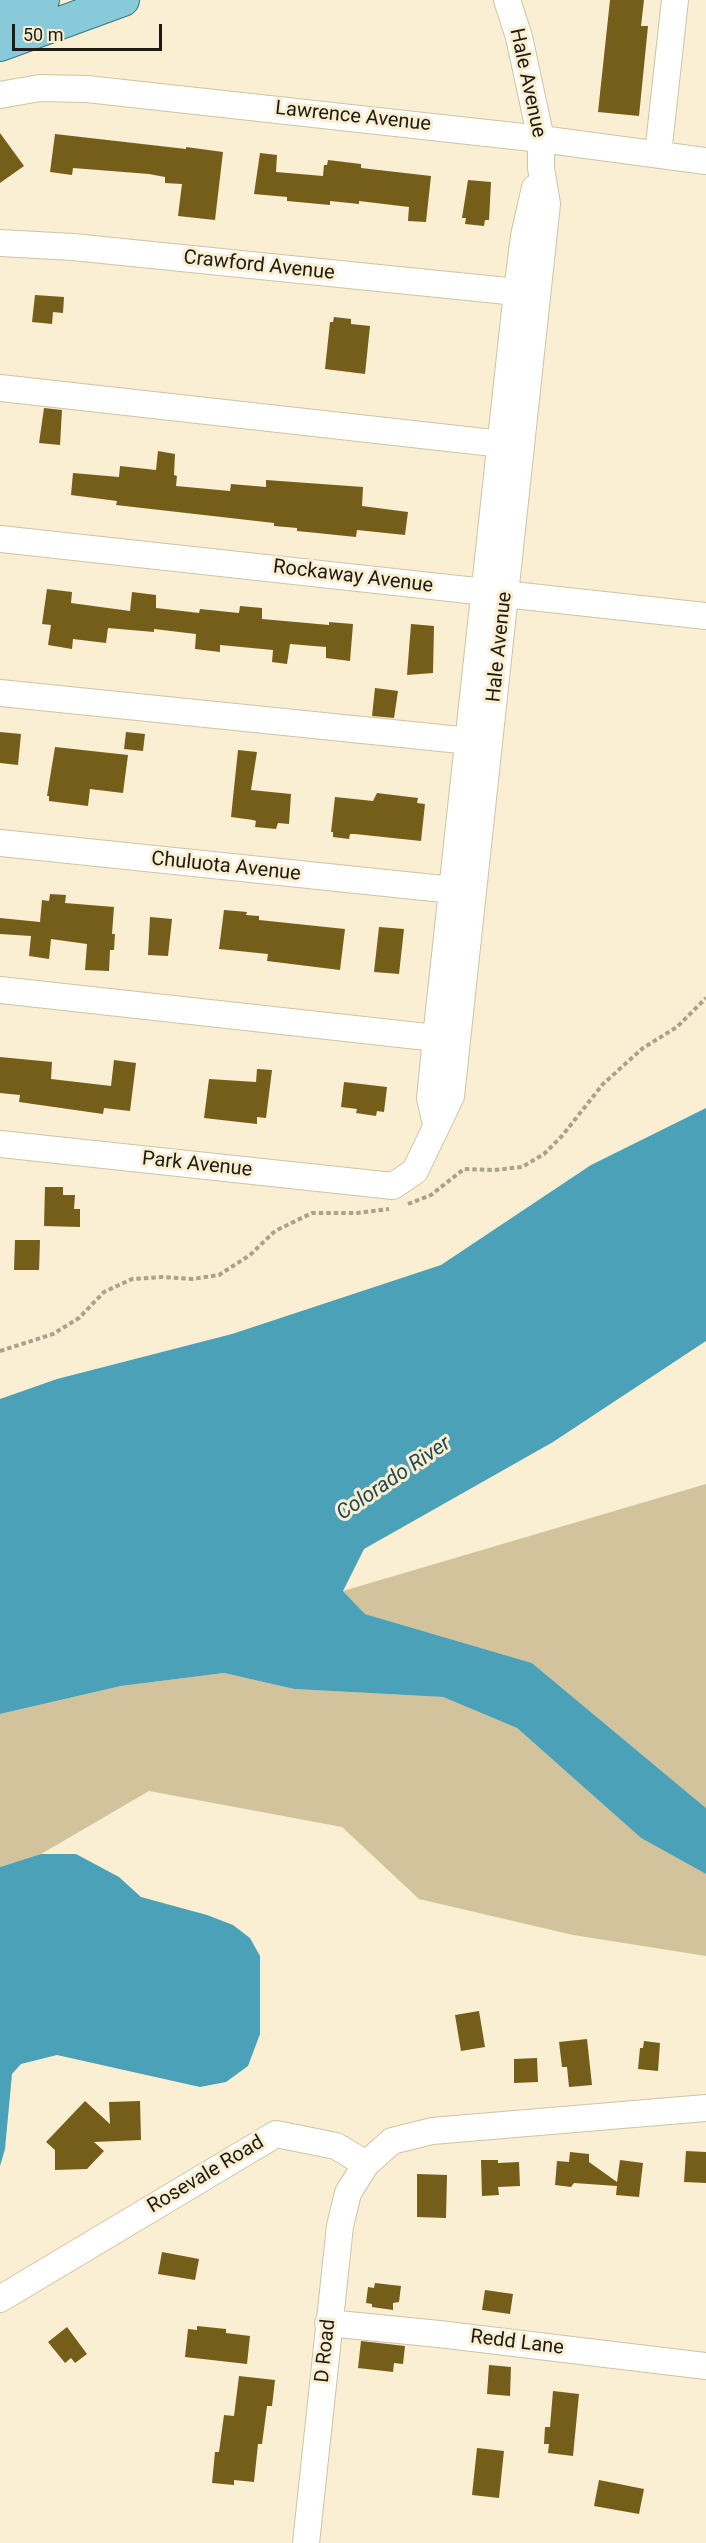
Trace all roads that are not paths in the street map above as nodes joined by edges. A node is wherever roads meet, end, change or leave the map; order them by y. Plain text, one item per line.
1 (43, 0) edge
2 (123, 0) edge
3 (507, 0) edge
4 (675, 0) edge
5 (0, 17) edge
6 (0, 45) edge
7 (0, 95) edge
8 (541, 139) junction
9 (658, 154) junction
10 (706, 161) edge
11 (541, 168) junction
12 (0, 243) edge
13 (517, 292) junction
14 (0, 388) edge
15 (502, 444) junction
16 (0, 539) edge
17 (496, 593) junction
18 (706, 616) edge
19 (0, 693) edge
20 (470, 741) junction
21 (0, 843) edge
22 (453, 890) junction
23 (0, 990) edge
24 (436, 1038) junction
25 (436, 1124) junction
26 (0, 1144) edge
27 (393, 1186) joint
28 (706, 2108) edge
29 (366, 2164) junction
30 (0, 2299) edge
31 (328, 2323) junction
32 (706, 2366) edge
33 (306, 2543) edge

1 - 5 main road
2 - 6 main road
3 - 8 street, Hale Avenue
4 - 9 street
7 - 8 street, Lawrence Avenue
8 - 9 street, Lawrence Avenue
8 - 11 street, Hale Avenue
9 - 10 street, Lawrence Avenue
11 - 13 street, Hale Avenue
11 - 17 street, Hale Avenue
12 - 13 street, Crawford Avenue
13 - 15 street, Hale Avenue
14 - 15 street
15 - 17 street, Hale Avenue
16 - 17 street, Rockaway Avenue
17 - 18 street, Rockaway Avenue
17 - 20 street, Hale Avenue
17 - 25 street, Hale Avenue
19 - 20 street
20 - 22 street, Hale Avenue
21 - 22 street, Chuluota Avenue
22 - 24 street, Hale Avenue
23 - 24 street
24 - 25 street, Hale Avenue
25 - 27 street, Hale Avenue
26 - 27 street, Park Avenue
28 - 29 street
29 - 30 street, Rosevale Road
29 - 31 street, D Road
31 - 32 street, Redd Lane
31 - 33 street, D Road

